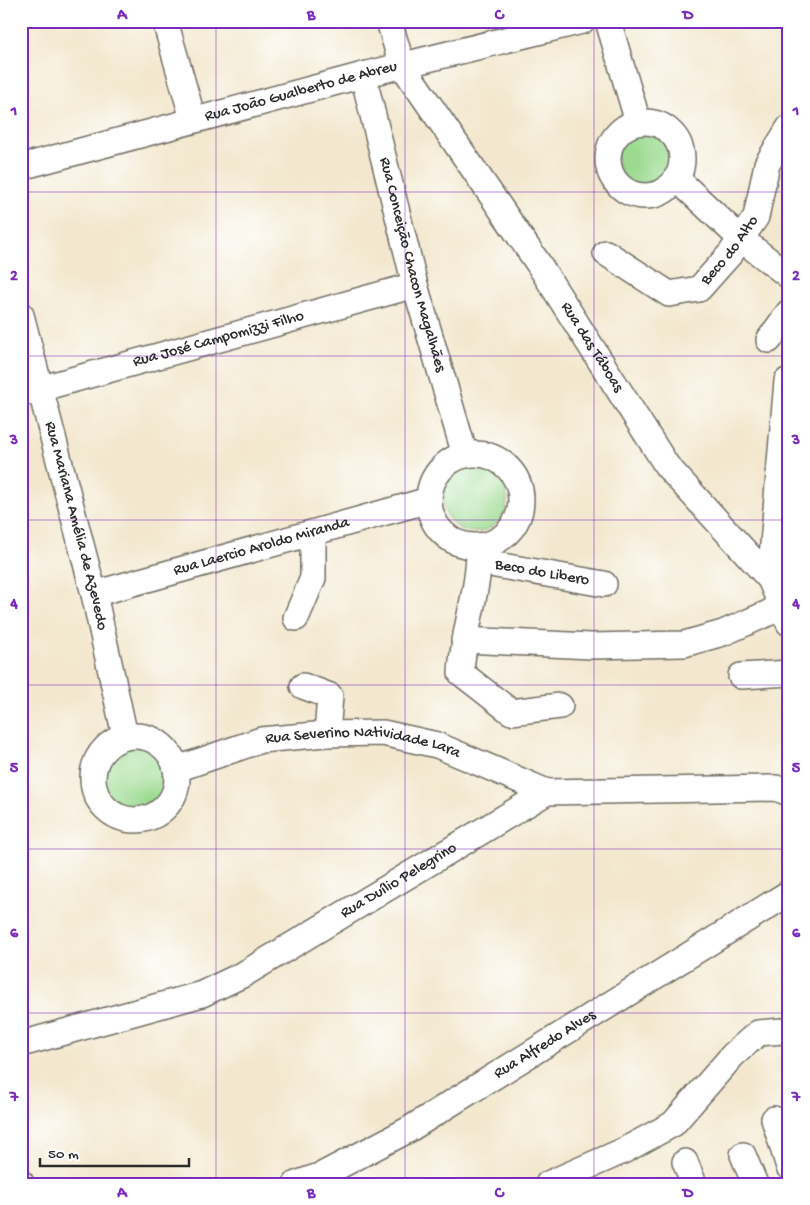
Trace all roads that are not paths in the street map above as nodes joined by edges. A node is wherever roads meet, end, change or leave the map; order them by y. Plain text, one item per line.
1 (165, 21) edge
2 (389, 21) edge
3 (582, 21) edge
4 (608, 21) edge
5 (402, 66) junction
6 (363, 75) junction
7 (193, 119) junction
8 (638, 122) junction
9 (789, 128) edge
10 (21, 167) edge
11 (676, 178) junction
12 (741, 239) junction
13 (606, 253) dead end
14 (789, 276) edge
15 (415, 285) junction
16 (789, 312) edge
17 (21, 315) edge
18 (769, 340) dead end
19 (787, 381) dead end
20 (30, 392) edge
21 (465, 455) junction
22 (429, 500) junction
23 (313, 533) junction
24 (479, 554) junction
25 (770, 579) junction
26 (604, 584) dead end
27 (94, 594) junction
28 (785, 615) edge
29 (296, 618) dead end
30 (464, 640) junction
31 (789, 673) edge
32 (741, 676) dead end
33 (303, 686) dead end
34 (560, 706) dead end
35 (327, 734) junction
36 (125, 736) junction
37 (177, 769) junction
38 (547, 792) junction
39 (789, 794) edge
40 (789, 893) edge
41 (789, 1034) edge
42 (21, 1044) edge
43 (774, 1119) dead end
44 (742, 1155) dead end
45 (789, 1167) edge
46 (296, 1184) edge
47 (548, 1184) edge
48 (755, 1184) edge

1 - 7 street
2 - 5 street, Rua das Táboas
3 - 5 street, Rua João Gualberto de Abreu
4 - 8 street
5 - 6 street, Rua João Gualberto de Abreu
5 - 25 street, Rua das Táboas
6 - 7 street, Rua João Gualberto de Abreu
6 - 15 street, Rua Conceição Chacon Magalhães
7 - 10 street, Rua João Gualberto de Abreu
8 - 11 street
8 - 11 street
9 - 12 street, Beco do Alto
11 - 12 street
12 - 13 street, Beco do Alto
12 - 14 street
15 - 20 street, Rua José Campomizzi Filho
15 - 21 street, Rua Conceição Chacon Magalhães
16 - 18 street
17 - 20 street, Rua Mariana Amélia de Azevedo
19 - 25 street
20 - 27 street, Rua Mariana Amélia de Azevedo
21 - 22 street
21 - 24 street
22 - 23 street, Rua Laercio Aroldo Miranda
22 - 24 street
23 - 27 street, Rua Laercio Aroldo Miranda
23 - 29 street
24 - 26 street, Beco do Libero
24 - 30 street
25 - 28 street, Rua das Táboas
27 - 36 street, Rua Mariana Amélia de Azevedo
28 - 30 street
30 - 34 street
31 - 32 street
33 - 35 street
35 - 37 street, Rua Severino Natividade Lara
35 - 38 street, Rua Severino Natividade Lara
36 - 37 street
36 - 37 street
38 - 39 street, Rua Duílio Pelegrino
38 - 42 street, Rua Duílio Pelegrino
40 - 46 street, Rua Alfredo Alves
41 - 47 street
43 - 45 street
44 - 48 street

